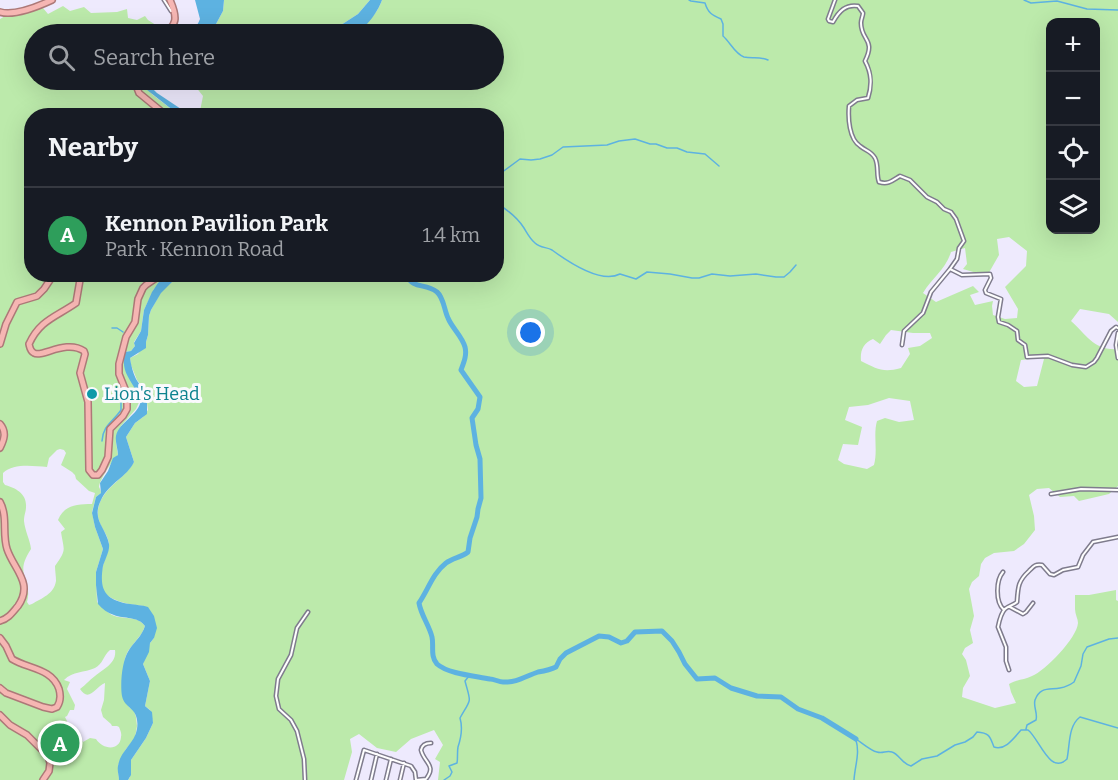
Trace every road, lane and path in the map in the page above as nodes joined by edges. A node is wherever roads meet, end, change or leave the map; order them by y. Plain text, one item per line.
1 (52, 0) edge
2 (164, 0) edge
3 (170, 0) edge
4 (835, 0) edge
5 (0, 12) edge
6 (175, 20) junction
7 (173, 24) edge
8 (138, 90) edge
9 (157, 108) edge
10 (950, 269) junction
11 (49, 282) edge
12 (80, 282) edge
13 (151, 282) edge
14 (1118, 328) edge
15 (1118, 333) edge
16 (0, 344) edge
17 (902, 345) dead end
18 (1118, 358) edge
19 (0, 424) edge
20 (0, 448) edge
21 (1118, 490) edge
22 (1051, 494) dead end
23 (0, 502) edge
24 (1118, 537) edge
25 (1003, 572) dead end
26 (1033, 603) dead end
27 (1010, 607) junction
28 (1004, 610) junction
29 (308, 612) dead end
30 (0, 621) edge
31 (0, 638) edge
32 (1009, 670) dead end
33 (0, 688) edge
34 (0, 715) edge
35 (431, 743) dead end
36 (377, 754) junction
37 (391, 759) junction
38 (404, 763) junction
39 (426, 779) edge
40 (43, 780) edge
41 (305, 780) edge
42 (356, 780) edge
43 (371, 780) edge
44 (386, 780) edge
45 (400, 780) edge
46 (416, 780) edge

1 - 5 highway
2 - 6 street
3 - 6 highway
4 - 10 street
6 - 7 highway
8 - 9 highway
10 - 14 street
10 - 17 street
11 - 16 highway
12 - 13 highway
15 - 18 street
19 - 20 highway
21 - 22 street
23 - 30 highway
24 - 27 street
25 - 28 street
26 - 27 street
27 - 28 street
28 - 32 street
29 - 41 street
31 - 33 highway
34 - 40 highway
35 - 39 street
36 - 37 street
36 - 42 street
36 - 43 street
37 - 38 street
37 - 44 street
38 - 45 street
38 - 46 street
39 - 46 street

